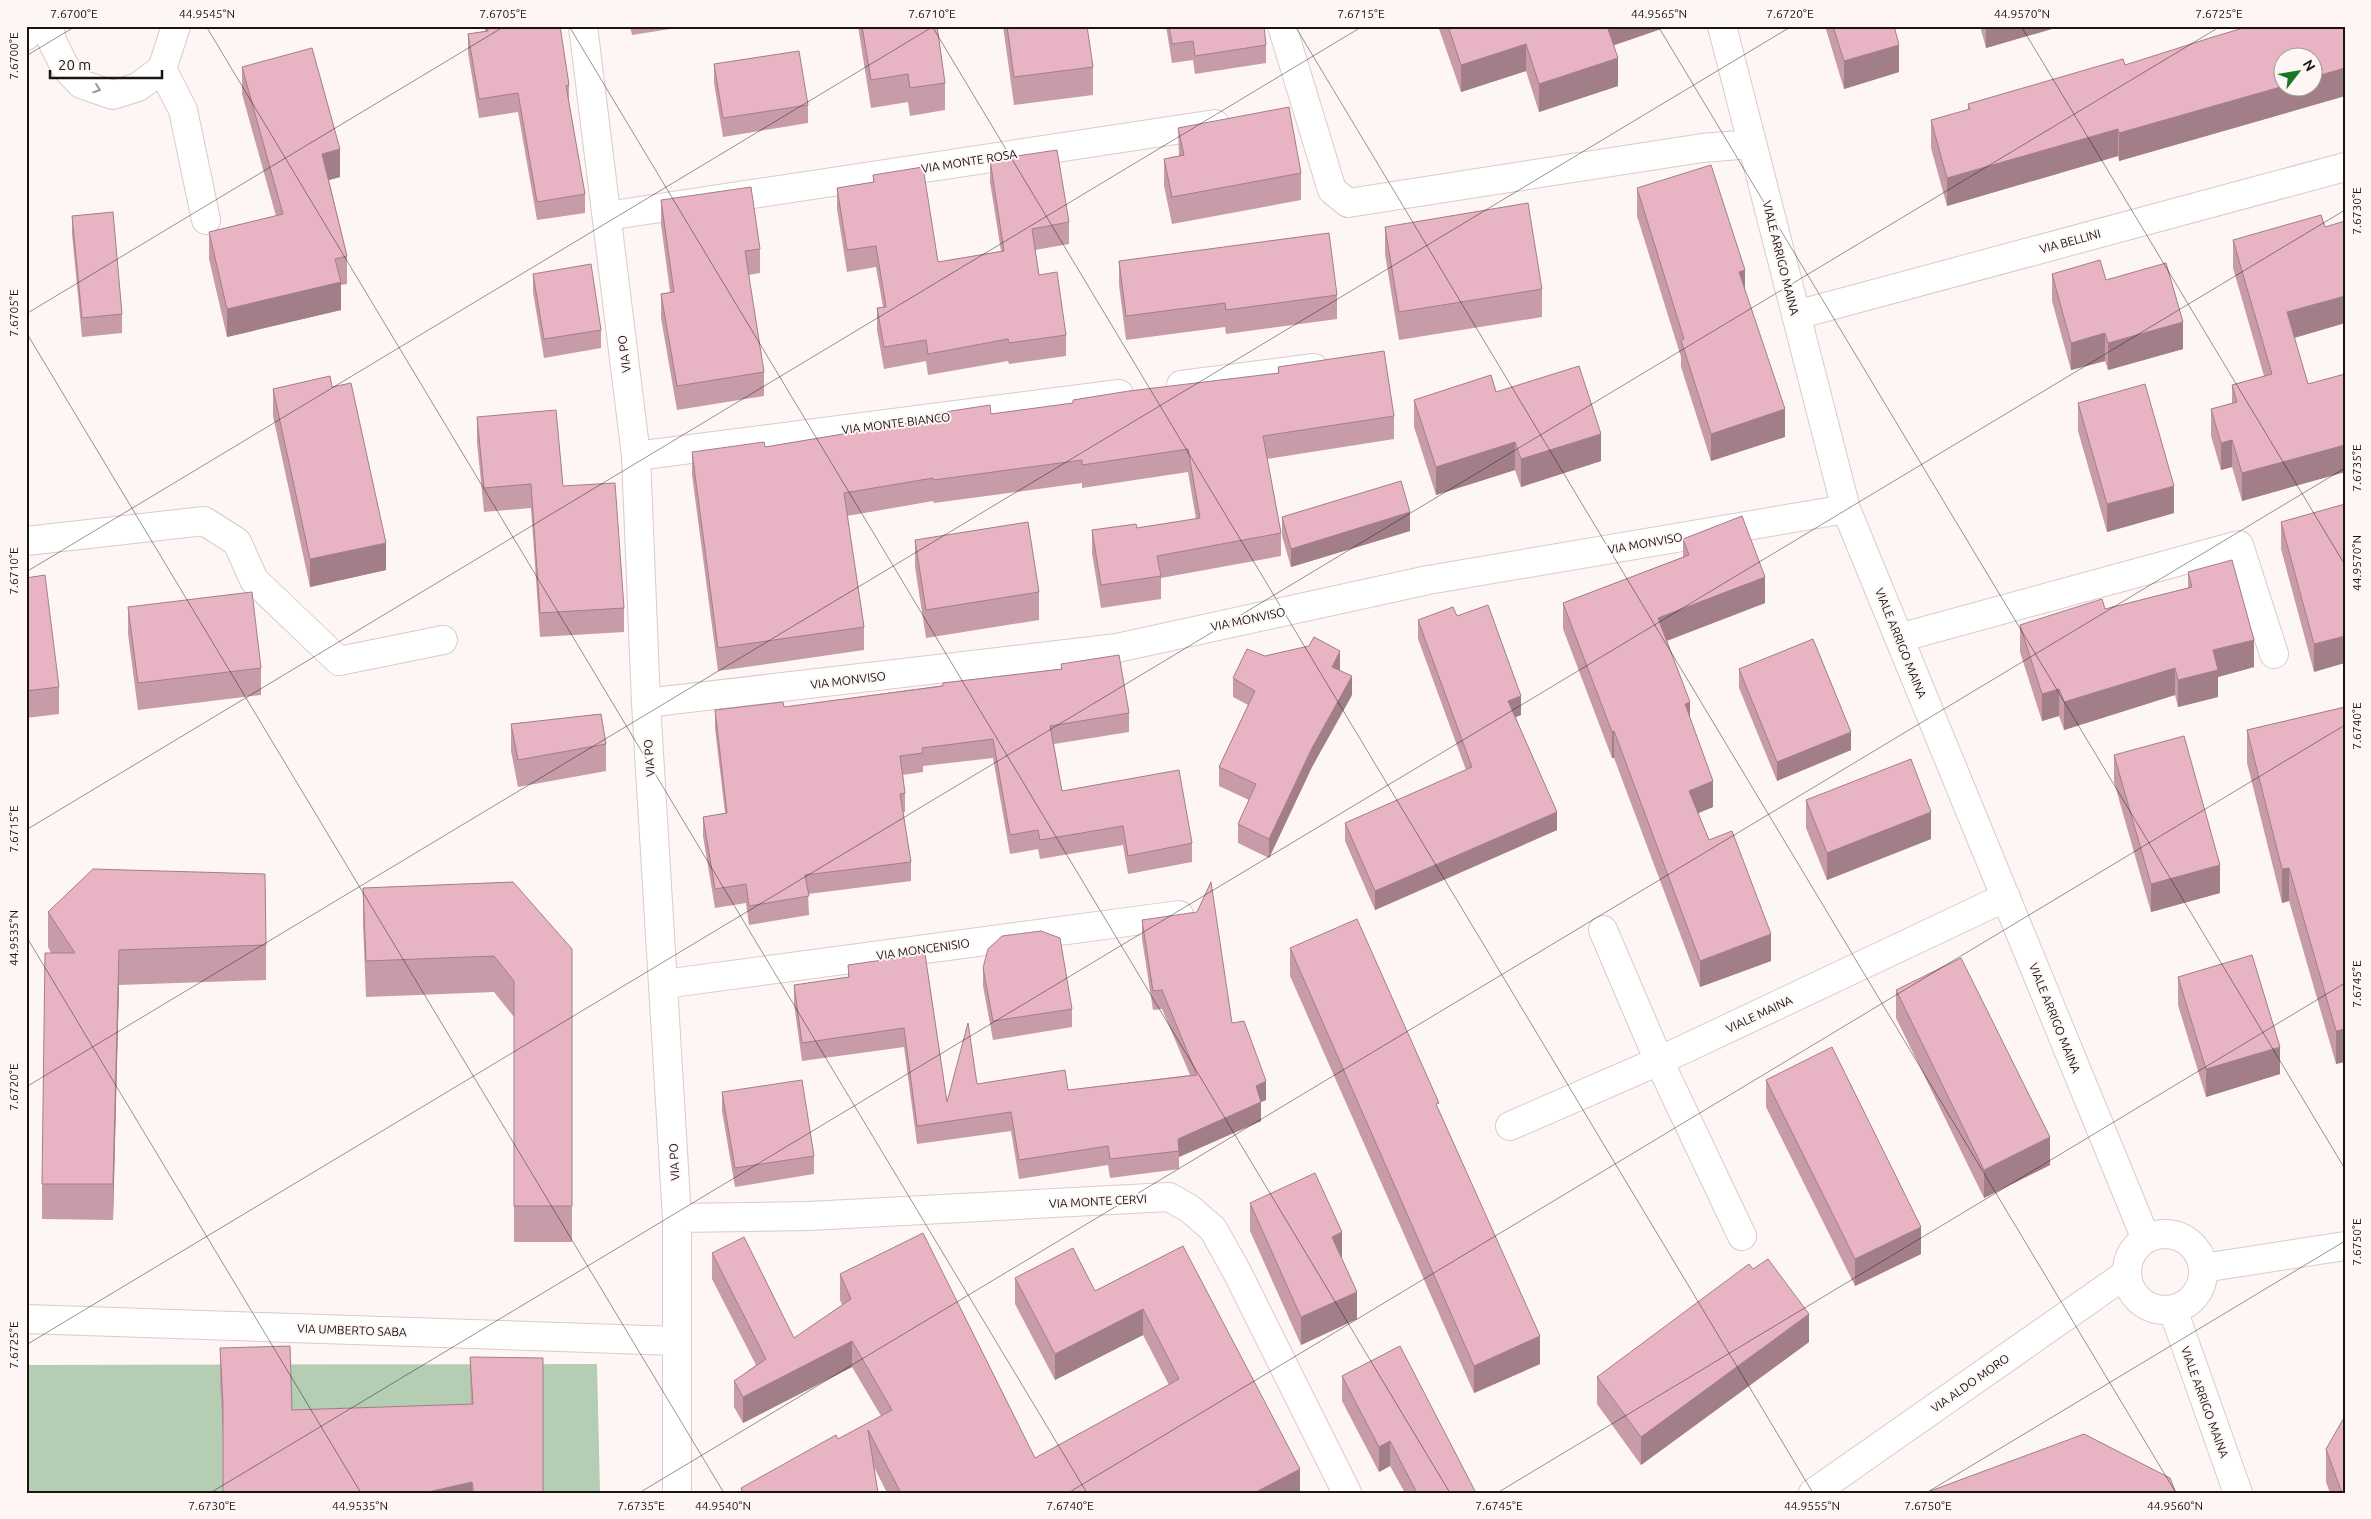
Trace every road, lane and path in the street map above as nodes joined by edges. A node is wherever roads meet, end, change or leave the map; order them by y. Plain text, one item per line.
1 (35, 26) edge
2 (49, 26) edge
3 (176, 26) edge
4 (583, 26) edge
5 (1282, 26) edge
6 (1722, 26) edge
7 (26, 36) edge
8 (162, 68) junction
9 (1242, 120) edge
10 (1752, 144) junction
11 (2345, 167) edge
12 (607, 216) junction
13 (206, 220) dead end
14 (1796, 315) junction
15 (1333, 366) edge
16 (636, 456) junction
17 (1846, 509) junction
18 (26, 540) edge
19 (1899, 638) junction
20 (443, 640) dead end
21 (2274, 654) dead end
22 (646, 703) junction
23 (2006, 897) junction
24 (1183, 915) edge
25 (1603, 930) dead end
26 (664, 984) junction
27 (1659, 1060) junction
28 (1510, 1126) dead end
29 (677, 1218) junction
30 (1742, 1236) dead end
31 (2146, 1239) junction
32 (2345, 1246) edge
33 (2203, 1268) junction
34 (2126, 1274) junction
35 (2172, 1310) junction
36 (26, 1319) edge
37 (677, 1341) junction
38 (677, 1493) edge
39 (1347, 1493) edge
40 (1813, 1493) edge
41 (2238, 1493) edge

1 - 7 street
2 -> 8 street
3 - 8 street
4 - 12 street, VIA PO
5 - 10 street
6 - 10 street, VIALE ARRIGO MAINA
8 - 13 street
9 - 12 street, VIA MONTE ROSA
10 - 14 street, VIALE ARRIGO MAINA
11 - 14 street, VIA BELLINI
12 - 16 street, VIA PO
14 - 17 street, VIALE ARRIGO MAINA
15 - 16 street, VIA MONTE BIANCO
16 - 22 street, VIA PO
17 - 19 street, VIALE ARRIGO MAINA
17 - 22 street, VIA MONVISO
18 - 20 street
19 - 21 street
19 - 23 street, VIALE ARRIGO MAINA
22 - 26 street, VIA PO
23 - 27 street, VIALE MAINA
23 - 31 street, VIALE ARRIGO MAINA
24 - 26 street, VIA MONCENISIO
25 - 27 street
26 - 29 street, VIA PO
27 - 28 street, VIALE MAINA
27 - 30 street
29 - 37 street, VIA PO
29 - 39 street, VIA MONTE CERVI
31 - 33 street
31 - 34 street
32 - 33 street
33 - 35 street
34 - 35 street
34 - 40 street, VIA ALDO MORO
35 - 41 street, VIALE ARRIGO MAINA
36 - 37 street, VIA UMBERTO SABA
37 - 38 street, VIA PO

